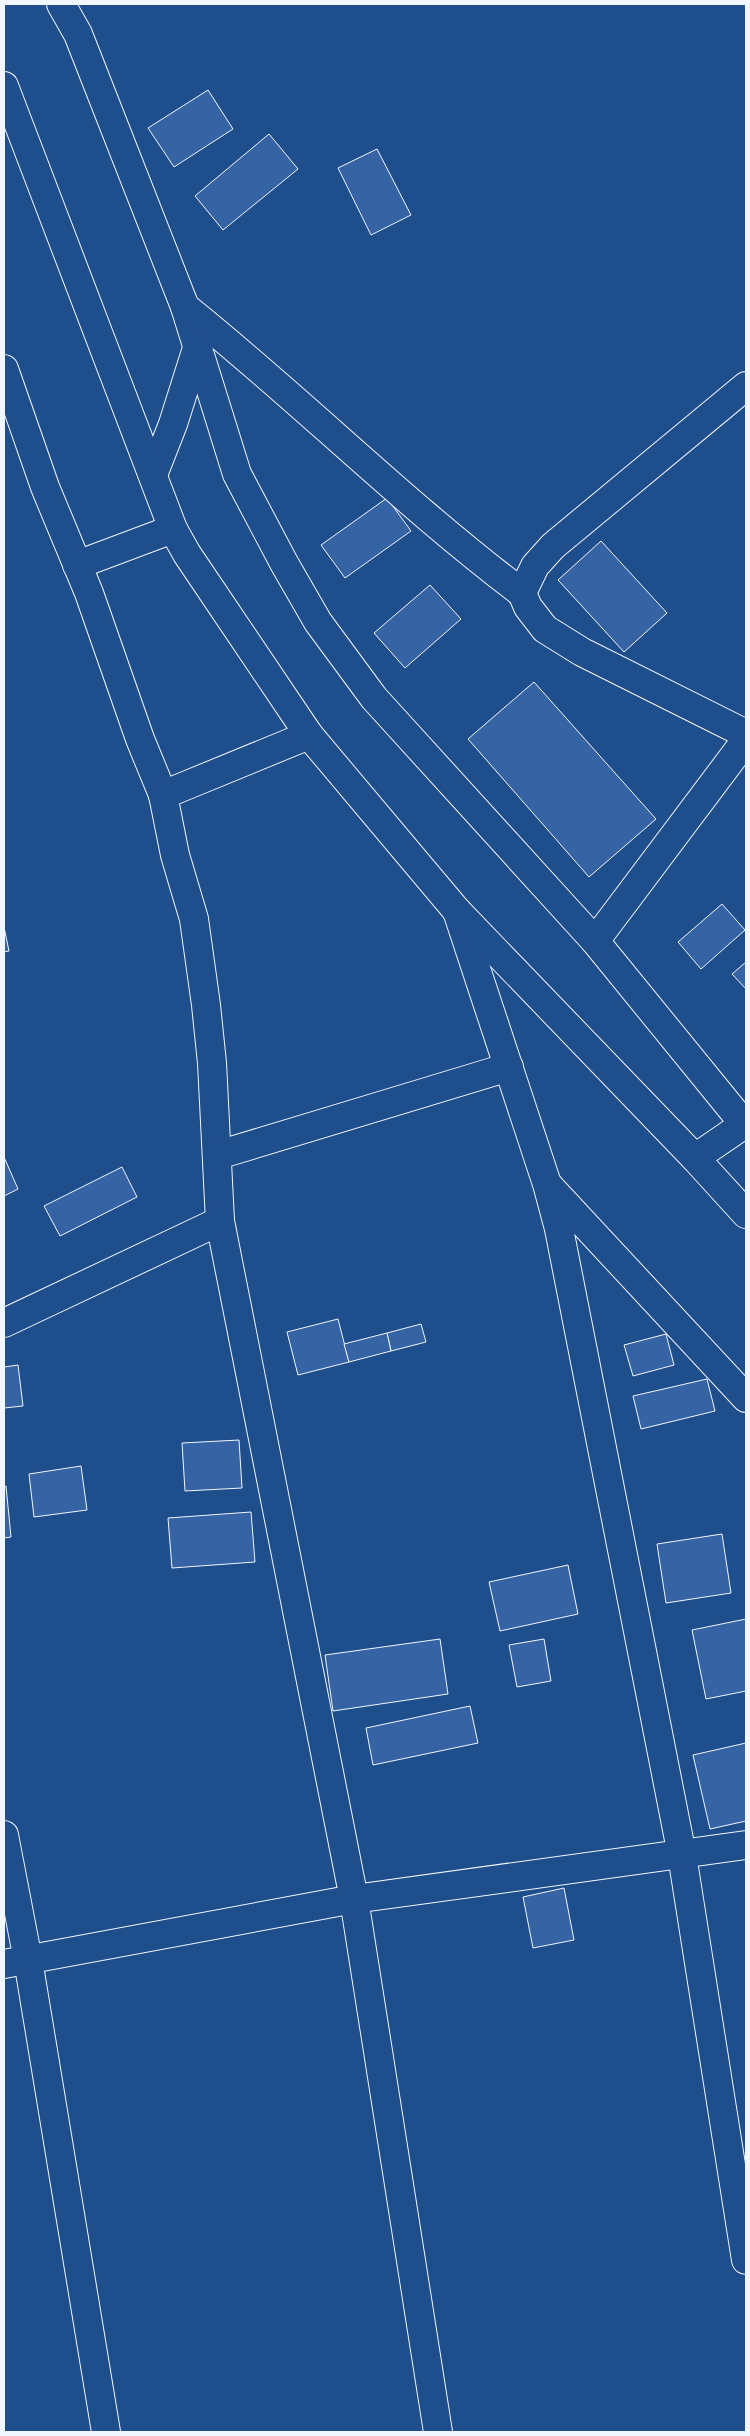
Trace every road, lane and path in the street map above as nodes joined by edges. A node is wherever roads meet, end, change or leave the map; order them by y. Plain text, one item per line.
1 (61, 4) edge
2 (4, 86) edge
3 (185, 307) junction
4 (197, 348) junction
5 (4, 369) edge
6 (746, 386) edge
7 (153, 475) junction
8 (173, 529) junction
9 (77, 565) junction
10 (522, 593) junction
11 (746, 734) edge
12 (309, 735) junction
13 (746, 740) edge
14 (163, 794) junction
15 (457, 911) junction
16 (595, 941) junction
17 (509, 1067) junction
18 (745, 1123) edge
19 (218, 1155) junction
20 (695, 1158) junction
21 (547, 1184) junction
22 (746, 1214) edge
23 (220, 1221) junction
24 (4, 1323) edge
25 (746, 1398) edge
26 (4, 1835) edge
27 (746, 1845) edge
28 (682, 1855) junction
29 (354, 1899) junction
30 (16, 1962) edge
31 (746, 2260) edge
32 (106, 2432) edge
33 (438, 2432) edge

1 - 3 street
2 - 7 street
3 - 4 street
3 - 10 street
4 - 7 street
4 - 16 street
5 - 9 street
6 - 10 street
7 - 8 street
8 - 9 street
8 - 12 street
9 - 14 street
10 - 11 street
12 - 14 street
12 - 15 street
13 - 16 street
14 - 19 street
15 - 17 street
15 - 20 street
16 - 18 street
17 - 19 street
17 - 21 street
18 - 20 street
19 - 23 street
20 - 22 street
21 - 25 street
21 - 28 street
23 - 24 street
23 - 29 street
26 - 30 street
27 - 28 street
28 - 29 street
28 - 31 street
29 - 30 street
29 - 33 street
30 - 32 street

